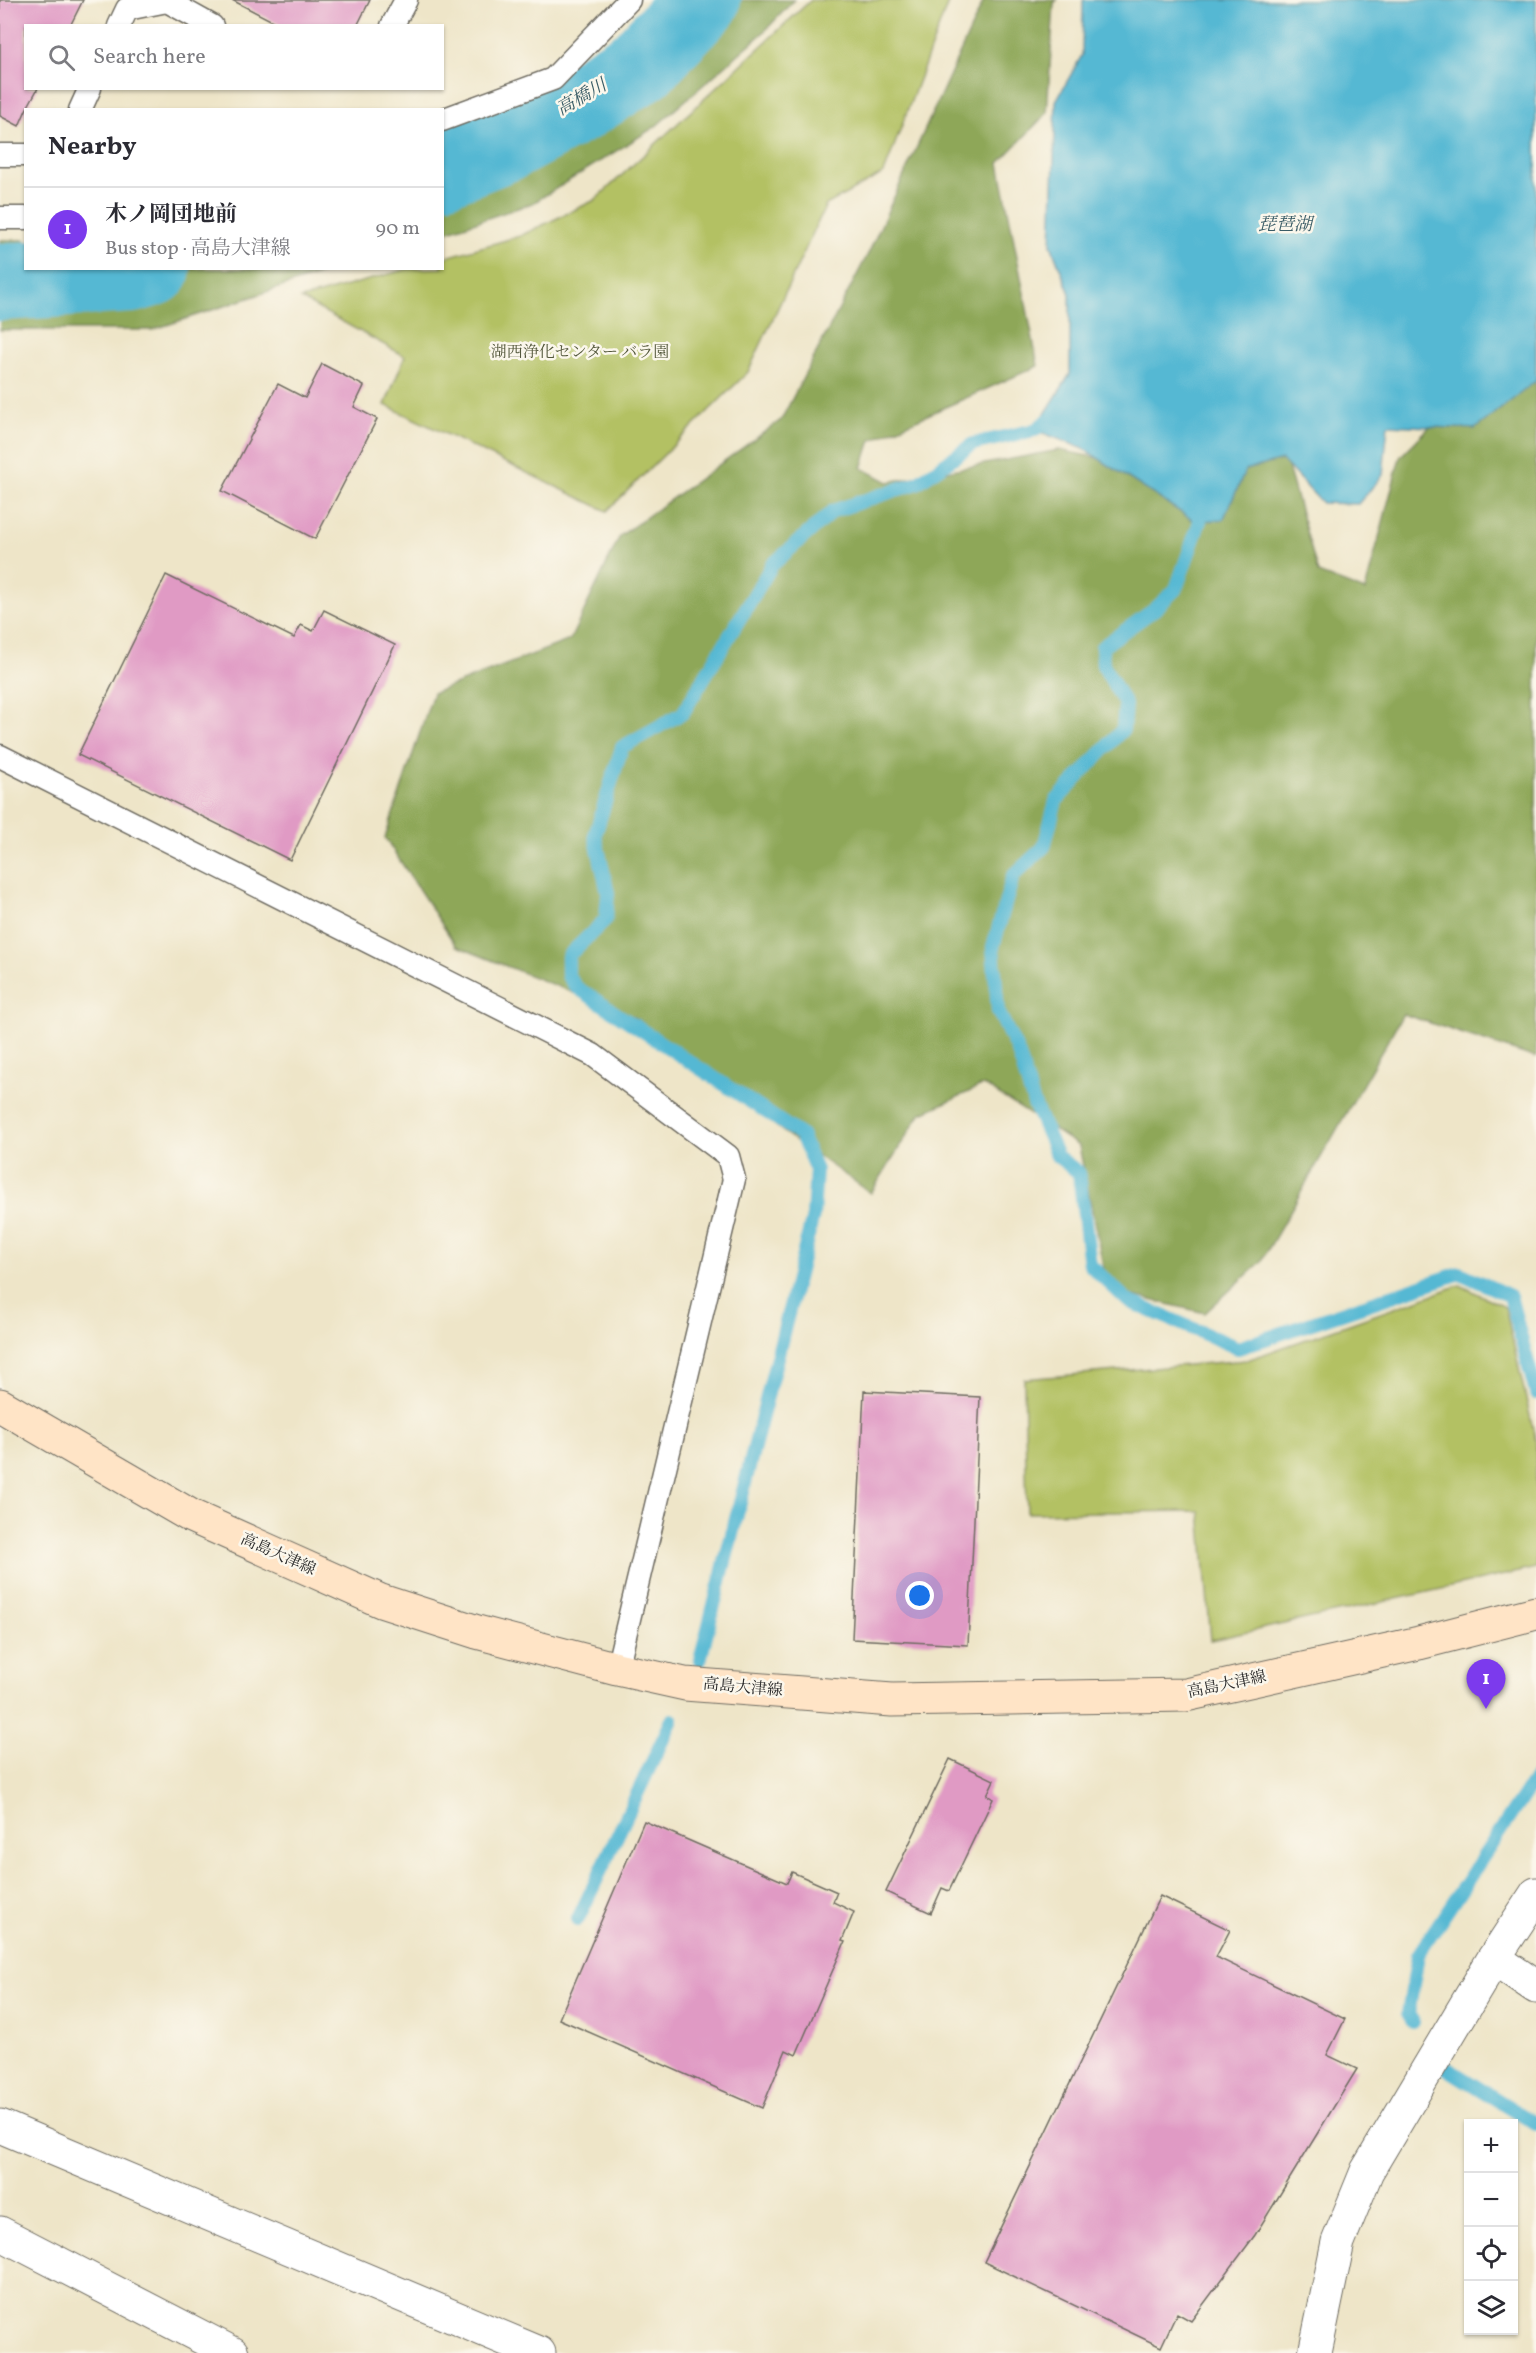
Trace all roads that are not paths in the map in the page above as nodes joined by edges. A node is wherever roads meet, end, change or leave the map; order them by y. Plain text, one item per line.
1 (405, 0) edge
2 (629, 0) edge
3 (120, 24) edge
4 (208, 24) edge
5 (393, 24) edge
6 (89, 90) edge
7 (81, 108) edge
8 (444, 119) edge
9 (0, 155) edge
10 (24, 155) edge
11 (0, 218) edge
12 (24, 218) edge
13 (0, 756) edge
14 (0, 1404) edge
15 (1536, 1613) edge
16 (617, 1669) junction
17 (1536, 1894) edge
18 (1494, 1958) junction
19 (1536, 1987) edge
20 (0, 2126) edge
21 (0, 2233) edge
22 (232, 2353) edge
23 (539, 2353) edge
24 (1314, 2353) edge

1 - 5 lane
2 - 8 lane
3 - 4 lane
6 - 7 lane
9 - 10 lane
11 - 12 lane
13 - 16 lane
14 - 16 main road, 高島大津線
15 - 16 main road, 高島大津線
17 - 18 street
18 - 19 street
18 - 24 street
20 - 23 street
21 - 22 street

